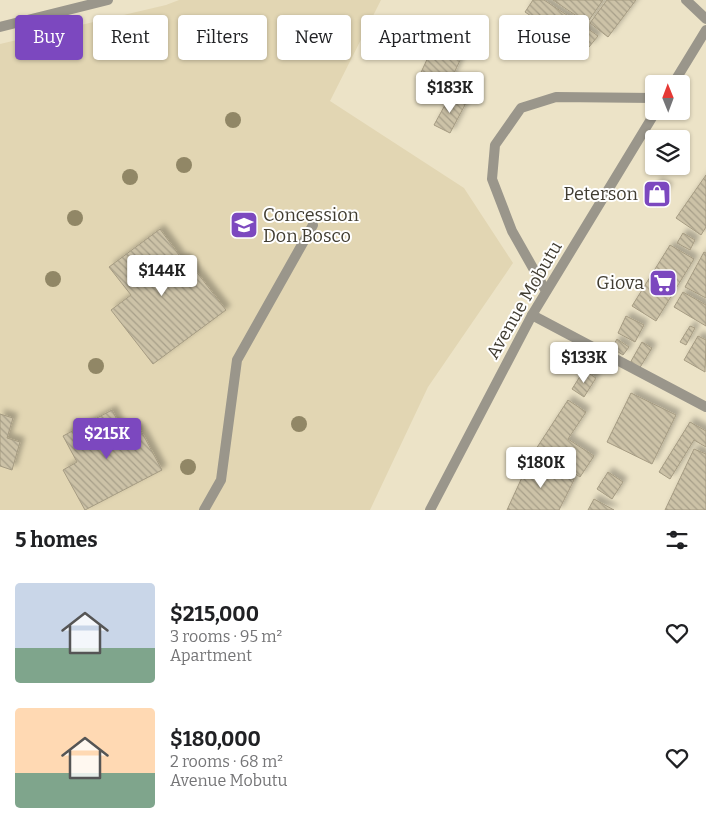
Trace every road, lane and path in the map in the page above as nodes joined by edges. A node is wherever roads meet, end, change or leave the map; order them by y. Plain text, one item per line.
1 (108, 0) edge
2 (686, 0) edge
3 (706, 19) edge
4 (0, 27) edge
5 (706, 30) edge
6 (702, 43) edge
7 (679, 75) edge
8 (645, 98) edge
9 (650, 120) edge
10 (313, 225) dead end
11 (546, 291) junction
12 (532, 315) junction
13 (706, 407) edge
14 (204, 510) edge
15 (430, 510) edge

1 - 4 street
2 - 3 street
5 - 6 street
6 - 7 street
8 - 11 street
9 - 11 street, Avenue Mobutu
10 - 14 street
11 - 12 street, Avenue Mobutu
12 - 13 street
12 - 15 street, Avenue Mobutu

